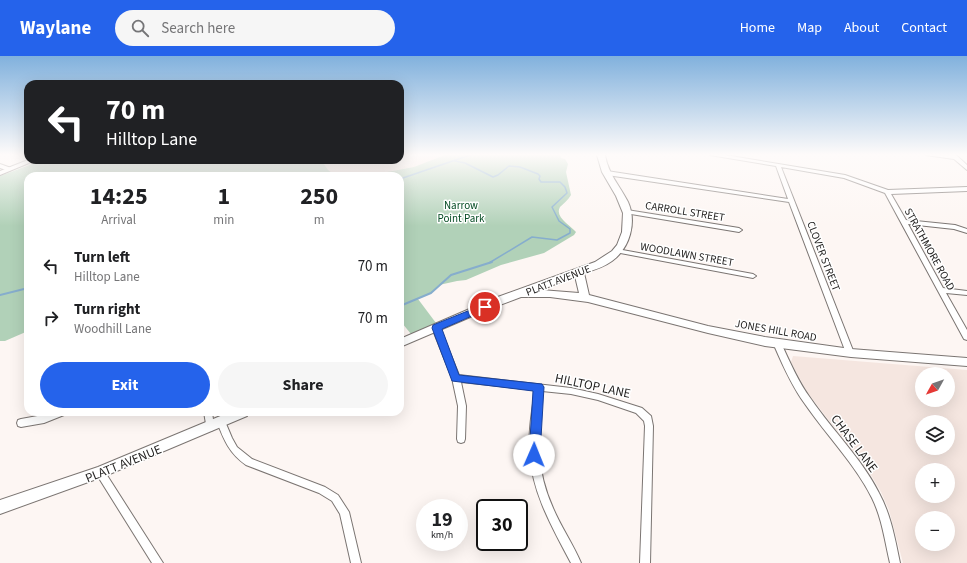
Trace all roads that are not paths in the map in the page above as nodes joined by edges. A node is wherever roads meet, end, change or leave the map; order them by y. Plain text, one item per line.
1 (610, 179) edge
2 (644, 179) edge
3 (783, 179) edge
4 (850, 179) edge
5 (967, 189) edge
6 (886, 192) junction
7 (792, 201) junction
8 (627, 212) junction
9 (904, 222) junction
10 (740, 230) dead end
11 (967, 231) edge
12 (617, 251) junction
13 (579, 272) junction
14 (753, 276) dead end
15 (942, 290) junction
16 (967, 293) edge
17 (523, 294) junction
18 (585, 297) junction
19 (436, 328) junction
20 (967, 337) edge
21 (404, 341) edge
22 (778, 345) junction
23 (850, 353) junction
24 (967, 362) edge
25 (456, 378) junction
26 (539, 387) junction
27 (51, 416) edge
28 (210, 416) edge
29 (234, 416) edge
30 (20, 423) dead end
31 (215, 424) junction
32 (461, 438) dead end
33 (100, 472) junction
34 (0, 507) edge
35 (158, 563) edge
36 (356, 563) edge
37 (576, 563) edge
38 (645, 563) edge
39 (895, 563) edge

1 - 8 main road, PLATT AVENUE
2 - 7 street
3 - 7 street, CLOVER STREET
4 - 6 street
5 - 6 street
6 - 9 street, STRATHMORE ROAD
7 - 23 street, CLOVER STREET
8 - 10 street, CARROLL STREET
8 - 12 main road, PLATT AVENUE
9 - 11 street
9 - 15 street, STRATHMORE ROAD
12 - 13 main road, PLATT AVENUE
12 - 14 street, WOODLAWN STREET
13 - 17 main road, PLATT AVENUE
13 - 18 main road
15 - 16 street
15 - 20 street, STRATHMORE ROAD
17 - 18 main road, JONES HILL ROAD
17 - 19 main road, PLATT AVENUE
18 - 22 main road, JONES HILL ROAD
19 - 21 main road, PLATT AVENUE
19 - 25 street
22 - 23 main road, JONES HILL ROAD
22 - 39 street, CHASE LANE
23 - 24 main road, JONES HILL ROAD
25 - 26 street, HILLTOP LANE
25 - 32 street
26 - 37 street
26 - 38 street, HILLTOP LANE
27 - 30 street
28 - 31 street
29 - 31 main road, PLATT AVENUE
31 - 33 main road, PLATT AVENUE
31 - 36 street
33 - 34 main road, PLATT AVENUE
33 - 35 street

